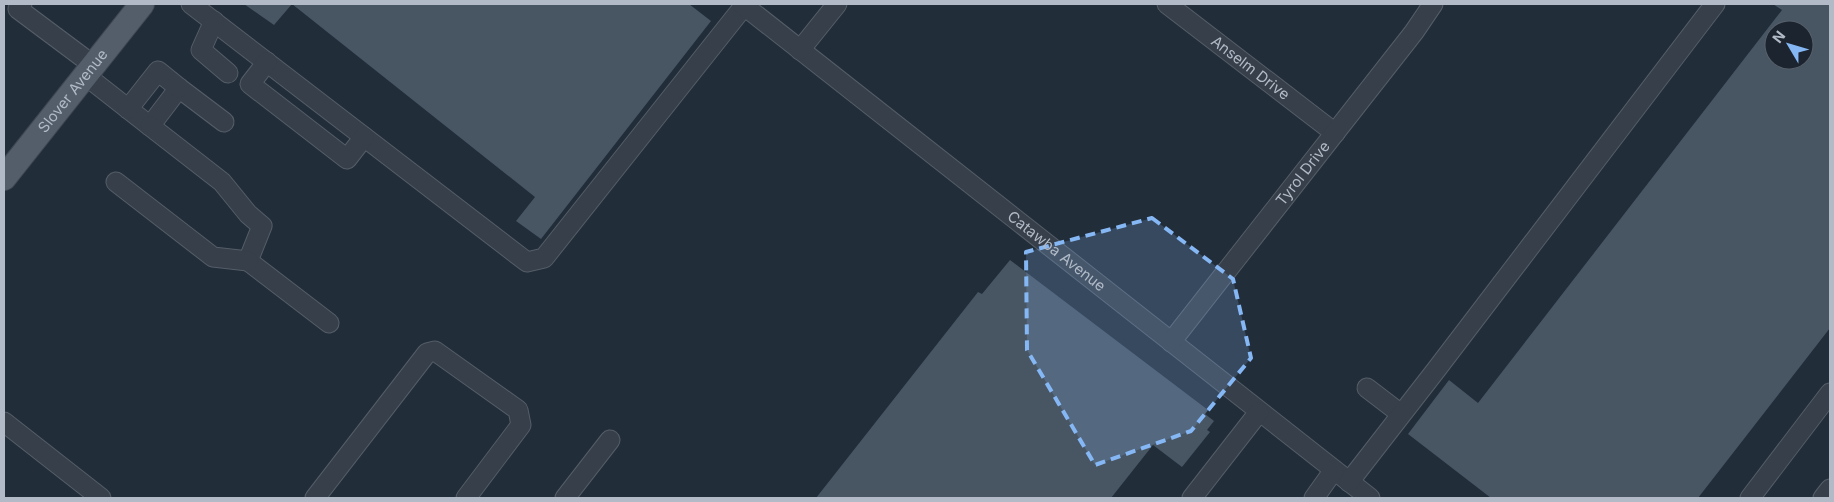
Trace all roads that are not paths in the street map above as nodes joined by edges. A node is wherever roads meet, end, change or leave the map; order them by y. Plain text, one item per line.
1 (142, 4) edge
2 (191, 4) edge
3 (837, 4) edge
4 (1167, 4) edge
5 (1433, 4) edge
6 (1715, 4) edge
7 (743, 5) edge
8 (17, 6) edge
9 (214, 21) junction
10 (800, 50) junction
11 (267, 62) junction
12 (89, 70) junction
13 (228, 74) dead end
14 (179, 88) junction
15 (128, 109) junction
16 (224, 122) dead end
17 (150, 126) junction
18 (1335, 133) junction
19 (364, 137) junction
20 (8, 166) edge
21 (116, 182) dead end
22 (248, 261) junction
23 (329, 323) dead end
24 (1171, 342) junction
25 (1367, 388) dead end
26 (1830, 393) edge
27 (1260, 412) junction
28 (1824, 413) edge
29 (1401, 414) junction
30 (4, 422) edge
31 (610, 440) dead end
32 (1342, 476) junction
33 (1830, 489) edge
34 (100, 498) edge
35 (316, 498) edge
36 (466, 498) edge
37 (566, 498) edge
38 (1192, 498) edge
39 (1314, 498) edge
40 (1370, 498) edge
41 (1750, 498) edge
42 (1823, 498) edge

1 - 12 main road, Slover Avenue
2 - 9 street
3 - 10 street
4 - 18 street, Anselm Drive
5 - 18 street, Tyrol Drive
6 - 29 street
7 - 10 street, Catawba Avenue
7 - 19 street
8 - 12 street
9 - 11 street
9 - 13 street
10 - 24 street, Catawba Avenue
11 - 19 street
11 - 19 street
12 - 15 street
12 - 20 main road, Slover Avenue
14 - 15 street
14 - 16 street
14 - 17 street
15 - 17 street
17 - 22 street
18 - 24 street, Tyrol Drive
21 - 22 street
22 - 23 street
24 - 27 street, Catawba Avenue
25 - 29 street
26 - 28 street
27 - 32 street, Catawba Avenue
27 - 38 street
28 - 41 street
29 - 32 street
30 - 34 street
31 - 37 street
32 - 39 street
32 - 40 street, Catawba Avenue
33 - 42 street
35 - 36 street

